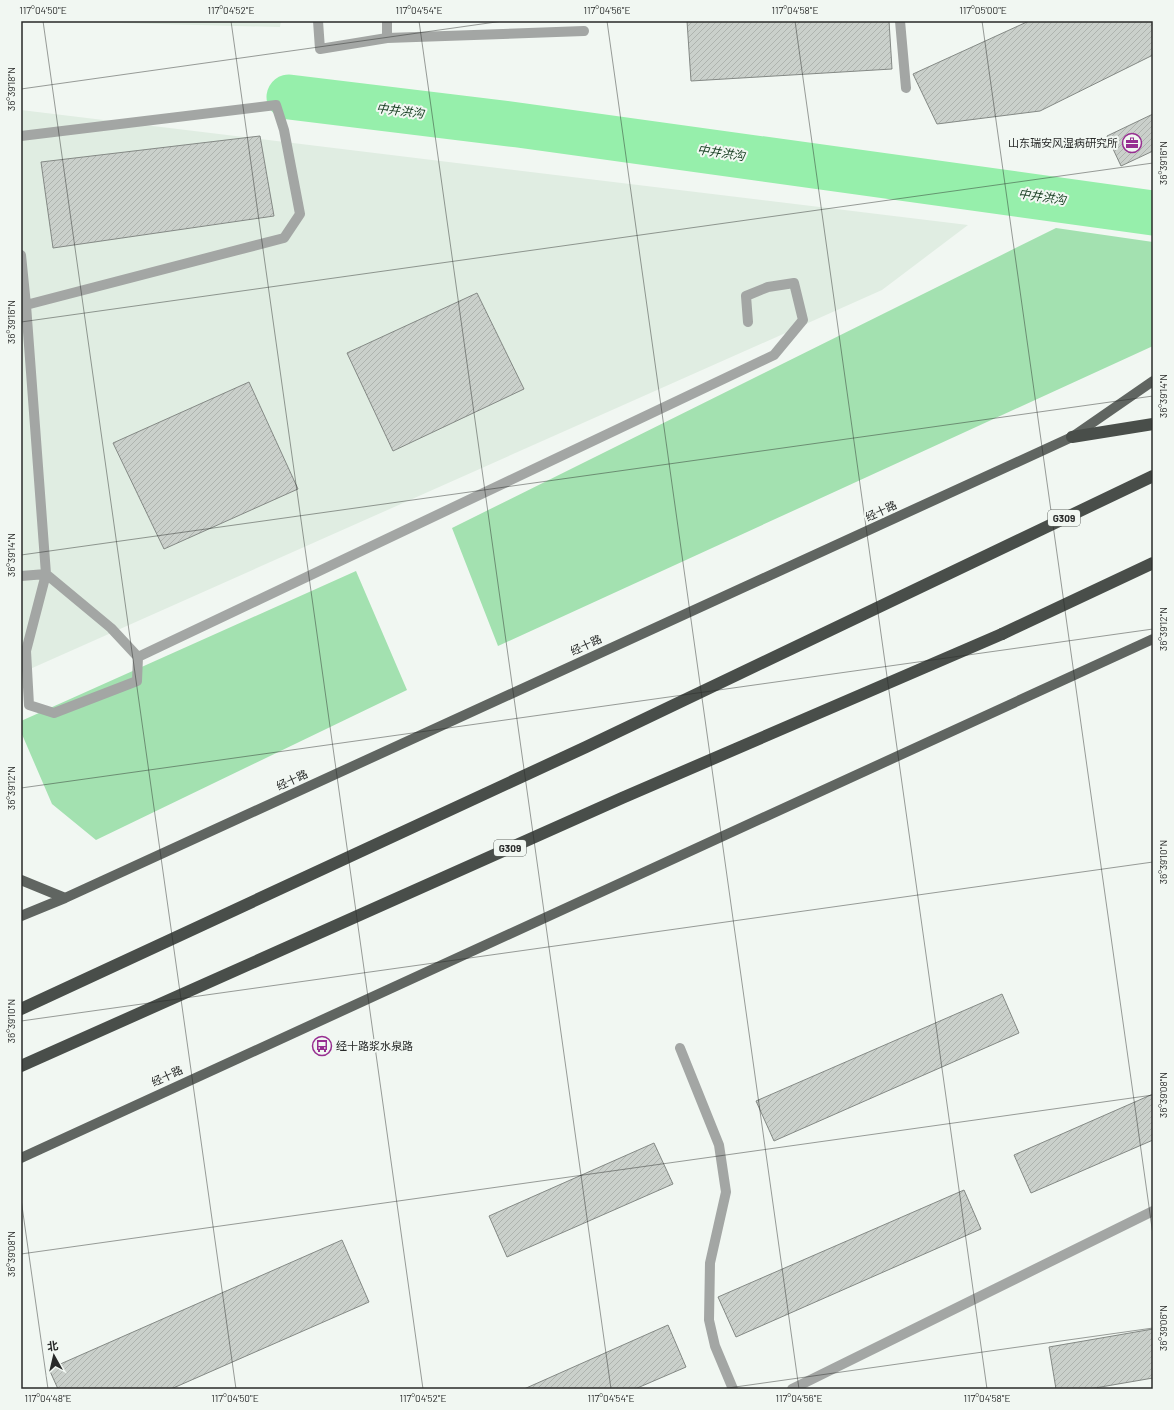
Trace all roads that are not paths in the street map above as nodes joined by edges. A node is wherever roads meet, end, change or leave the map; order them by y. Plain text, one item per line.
1 (318, 21) edge
2 (387, 21) edge
3 (900, 21) edge
4 (584, 30) dead end
5 (387, 38) junction
6 (906, 88) dead end
7 (21, 136) edge
8 (21, 255) edge
9 (26, 305) junction
10 (748, 322) dead end
11 (1153, 381) edge
12 (1153, 424) edge
13 (1072, 437) junction
14 (1153, 476) edge
15 (1153, 563) edge
16 (46, 574) junction
17 (21, 576) edge
18 (1153, 639) edge
19 (138, 657) junction
20 (21, 880) edge
21 (64, 898) junction
22 (21, 916) edge
23 (21, 1009) edge
24 (680, 1048) dead end
25 (21, 1066) edge
26 (21, 1158) edge
27 (1153, 1211) edge
28 (733, 1389) edge
29 (792, 1389) edge

1 - 5 street
2 - 5 street
3 - 6 street
4 - 5 street
7 - 9 street
8 - 9 street
9 - 16 street
10 - 19 street
11 - 13 main road, 经十路
12 - 13 highway
13 - 21 main road, 经十路
14 - 23 highway, G309
15 - 25 highway, G309, bridge
16 - 17 street
16 - 19 street
16 - 19 street
18 - 26 main road, 经十路
20 - 21 main road
21 - 22 main road, 经十路
24 - 28 street
27 - 29 street

